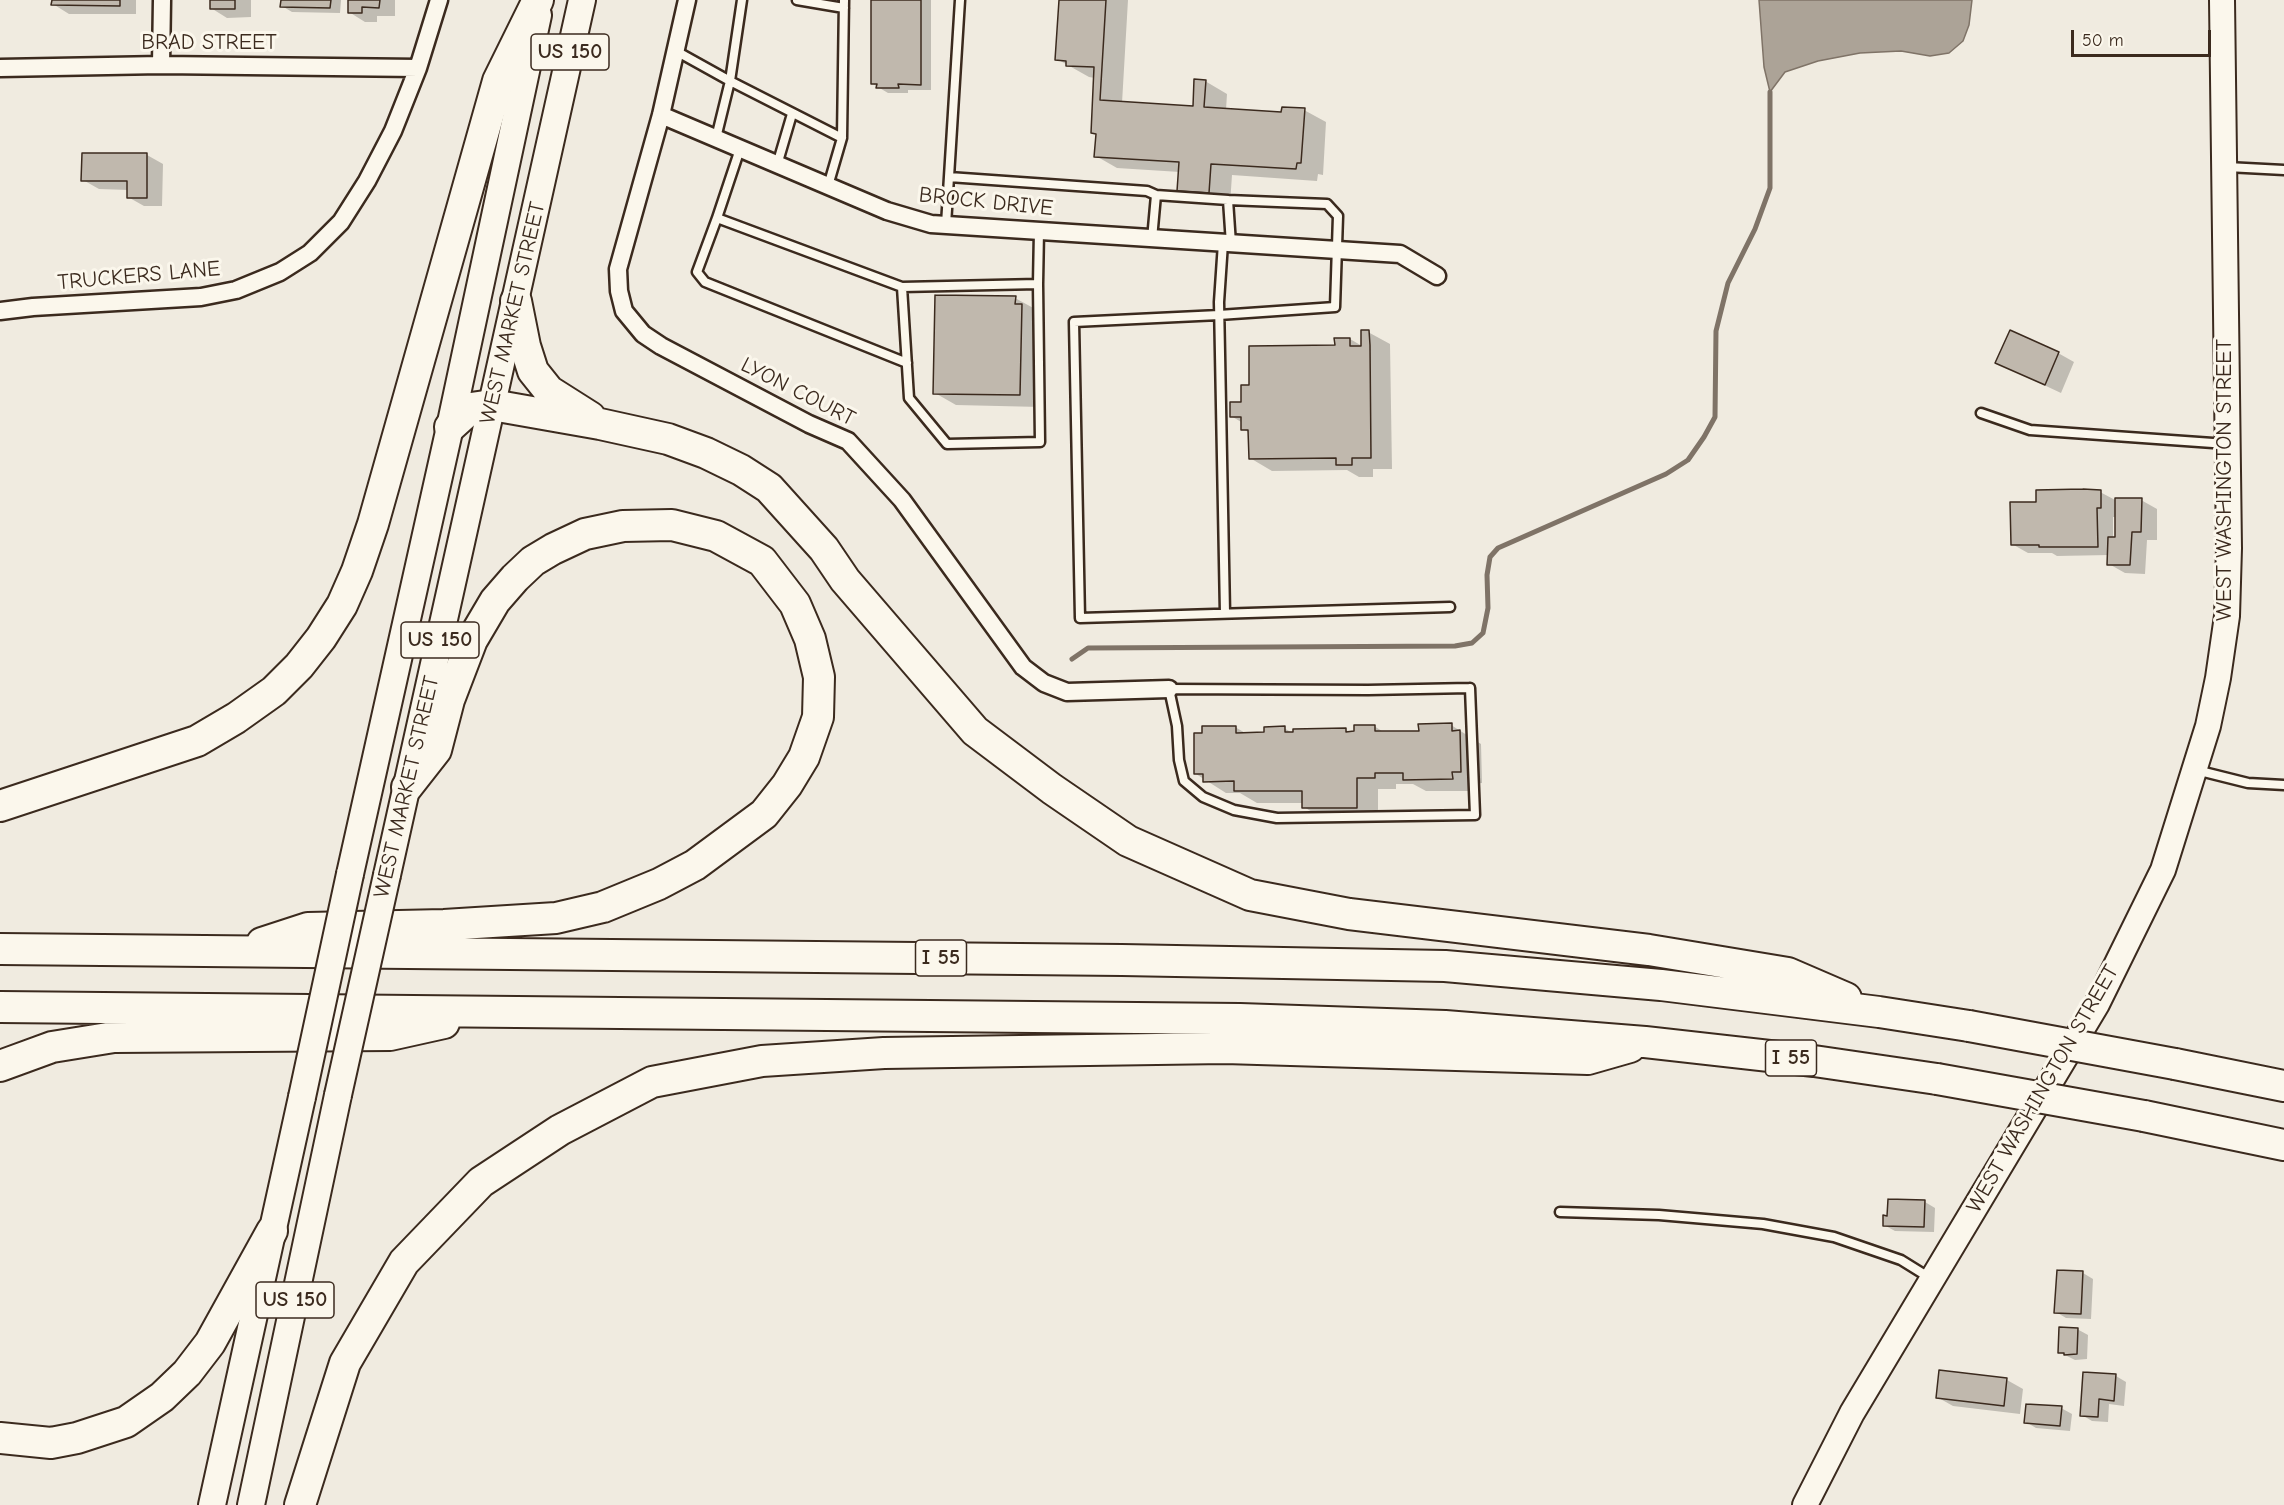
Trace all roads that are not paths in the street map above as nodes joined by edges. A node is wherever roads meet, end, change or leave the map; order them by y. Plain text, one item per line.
1 (162, 0) edge
2 (440, 0) edge
3 (540, 0) edge
4 (582, 0) edge
5 (687, 0) edge
6 (742, 0) edge
7 (797, 0) edge
8 (960, 0) edge
9 (2222, 2) edge
10 (844, 4) edge
11 (676, 51) junction
12 (161, 65) junction
13 (0, 68) edge
14 (418, 68) junction
15 (730, 81) junction
16 (792, 114) junction
17 (661, 115) junction
18 (716, 138) junction
19 (842, 138) junction
20 (740, 149) junction
21 (777, 165) junction
22 (2223, 167) junction
23 (2284, 170) edge
24 (949, 177) junction
25 (828, 186) junction
26 (1156, 195) junction
27 (1228, 200) junction
28 (717, 219) junction
29 (946, 225) junction
30 (1039, 231) junction
31 (1152, 239) junction
32 (1227, 243) junction
33 (1336, 250) junction
34 (1437, 276) dead end
35 (1038, 284) junction
36 (902, 287) junction
37 (516, 301) junction
38 (0, 311) edge
39 (1219, 315) junction
40 (907, 363) junction
41 (492, 405) junction
42 (1981, 413) dead end
43 (600, 424) junction
44 (450, 427) junction
45 (2228, 444) junction
46 (1450, 607) dead end
47 (1225, 613) junction
48 (1169, 689) junction
49 (2195, 770) junction
50 (2284, 785) edge
51 (407, 787) junction
52 (0, 806) edge
53 (0, 950) edge
54 (238, 951) junction
55 (0, 1007) edge
56 (496, 1012) junction
57 (1879, 1012) junction
58 (1645, 1042) junction
59 (0, 1066) edge
60 (2284, 1086) edge
61 (2284, 1145) edge
62 (1560, 1212) dead end
63 (272, 1231) junction
64 (1932, 1279) junction
65 (0, 1438) edge
66 (1809, 1495) edge
67 (212, 1505) edge
68 (251, 1505) edge
69 (300, 1505) edge
70 (1788, 1505) edge

1 - 12 street
2 - 14 street, TRUCKERS LANE
3 - 44 main road, WEST MARKET STREET / US 150
3 - 52 highway
4 - 37 main road, WEST MARKET STREET / US 150
5 - 11 street
6 - 15 lane
7 - 10 lane
8 - 24 lane
9 - 22 main road, WEST WASHINGTON STREET
10 - 19 lane
11 - 15 lane
11 - 17 street
12 - 13 street, BRAD STREET
12 - 14 street, BRAD STREET
14 - 38 street, TRUCKERS LANE
15 - 16 lane
15 - 18 lane
16 - 19 lane
16 - 21 lane
17 - 18 street, BROCK DRIVE
17 - 48 street, LYON COURT
18 - 20 street, BROCK DRIVE
19 - 25 lane
20 - 21 street, BROCK DRIVE
20 - 28 lane
21 - 25 street, BROCK DRIVE
22 - 23 lane
22 - 45 main road, WEST WASHINGTON STREET
24 - 26 lane
24 - 29 lane
25 - 29 street, BROCK DRIVE
26 - 27 lane
26 - 31 lane
27 - 32 lane
27 - 33 lane
28 - 36 lane
28 - 40 lane
29 - 30 street, BROCK DRIVE
30 - 31 street, BROCK DRIVE
30 - 35 lane
31 - 32 street, BROCK DRIVE
32 - 33 street, BROCK DRIVE
32 - 39 lane
33 - 34 street, BROCK DRIVE
33 - 39 lane
35 - 36 lane
35 - 40 lane
36 - 40 lane
37 - 41 main road, WEST MARKET STREET / US 150
37 - 43 highway
39 - 47 lane
39 - 47 lane
41 - 43 highway
41 - 44 highway
41 - 51 main road, WEST MARKET STREET / US 150
42 - 45 lane
43 - 57 highway
44 - 63 main road, WEST MARKET STREET / US 150, bridge
45 - 49 main road, WEST WASHINGTON STREET
46 - 47 lane
48 - 48 lane
49 - 50 lane
49 - 64 main road, WEST WASHINGTON STREET
51 - 54 highway
51 - 68 main road, WEST MARKET STREET / US 150, bridge
53 - 54 highway, I 55
54 - 57 highway, I 55
55 - 56 highway, I 55
56 - 58 highway, I 55
56 - 59 highway
57 - 60 highway, I 55, bridge
58 - 61 highway, I 55, bridge
58 - 69 highway
62 - 64 lane
63 - 65 highway
63 - 67 main road, WEST MARKET STREET / US 150
64 - 66 main road, WEST WASHINGTON STREET
66 - 70 main road

